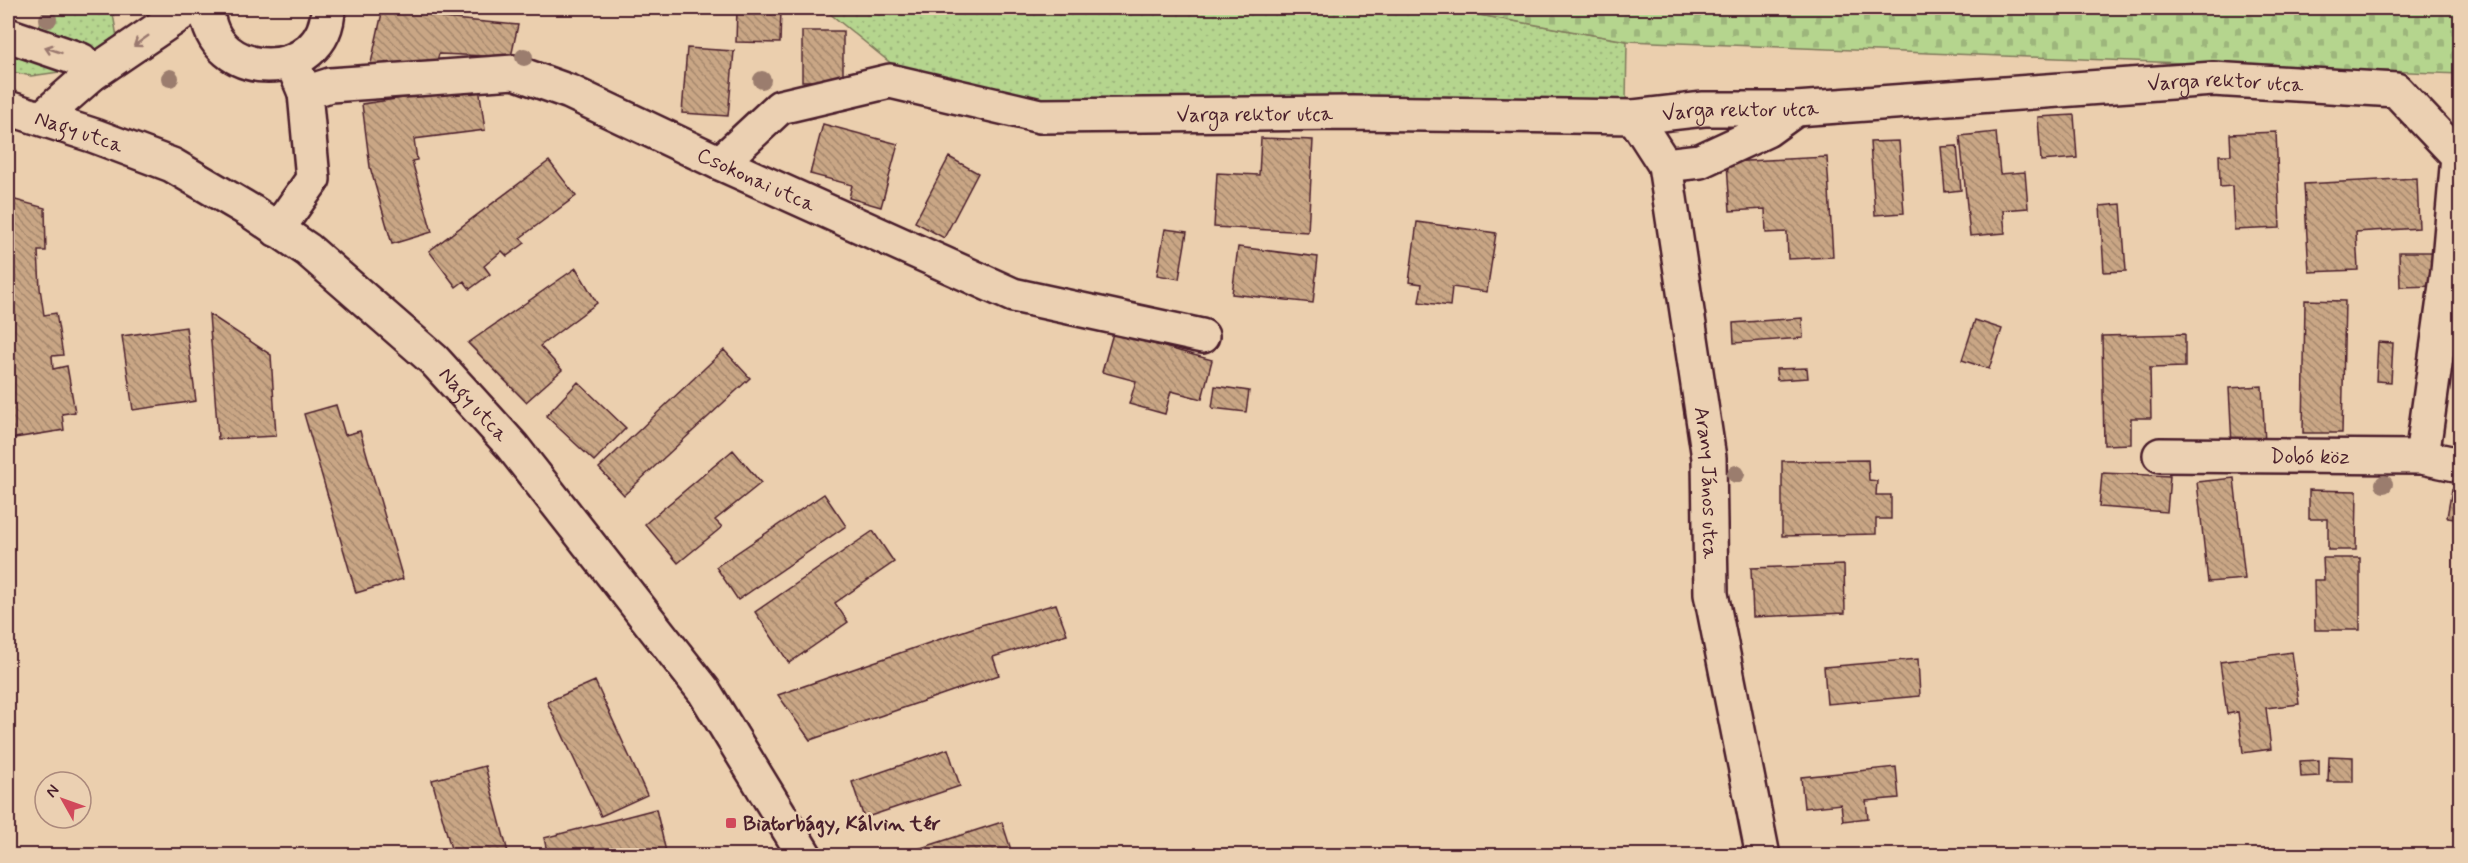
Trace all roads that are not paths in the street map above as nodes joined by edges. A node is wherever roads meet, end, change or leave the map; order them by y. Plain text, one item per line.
1 (189, 8) edge
2 (207, 8) edge
3 (328, 8) edge
4 (8, 34) edge
5 (291, 61) junction
6 (92, 74) junction
7 (305, 93) junction
8 (8, 108) edge
9 (1796, 109) junction
10 (1634, 117) junction
11 (42, 118) junction
12 (720, 163) junction
13 (1665, 165) junction
14 (277, 230) junction
15 (1202, 336) dead end
16 (2160, 455) dead end
17 (2422, 457) junction
18 (2460, 465) edge
19 (805, 855) edge
20 (1763, 855) edge

1 -> 6 street
2 - 5 street
3 - 5 street
6 -> 4 street
5 - 7 street
6 - 11 street
7 - 12 street, Csokonai utca
7 - 14 street
8 - 11 street, Nagy utca
9 - 10 street, Varga rektor utca
9 - 13 street
9 - 17 street, Varga rektor utca
10 - 12 street, Varga rektor utca
10 - 13 street, Arany János utca
11 - 14 street, Nagy utca
12 - 15 street, Csokonai utca
13 - 20 street, Arany János utca
14 - 19 street, Nagy utca
16 - 17 street, Dobó köz
17 - 18 street, Dobó köz

